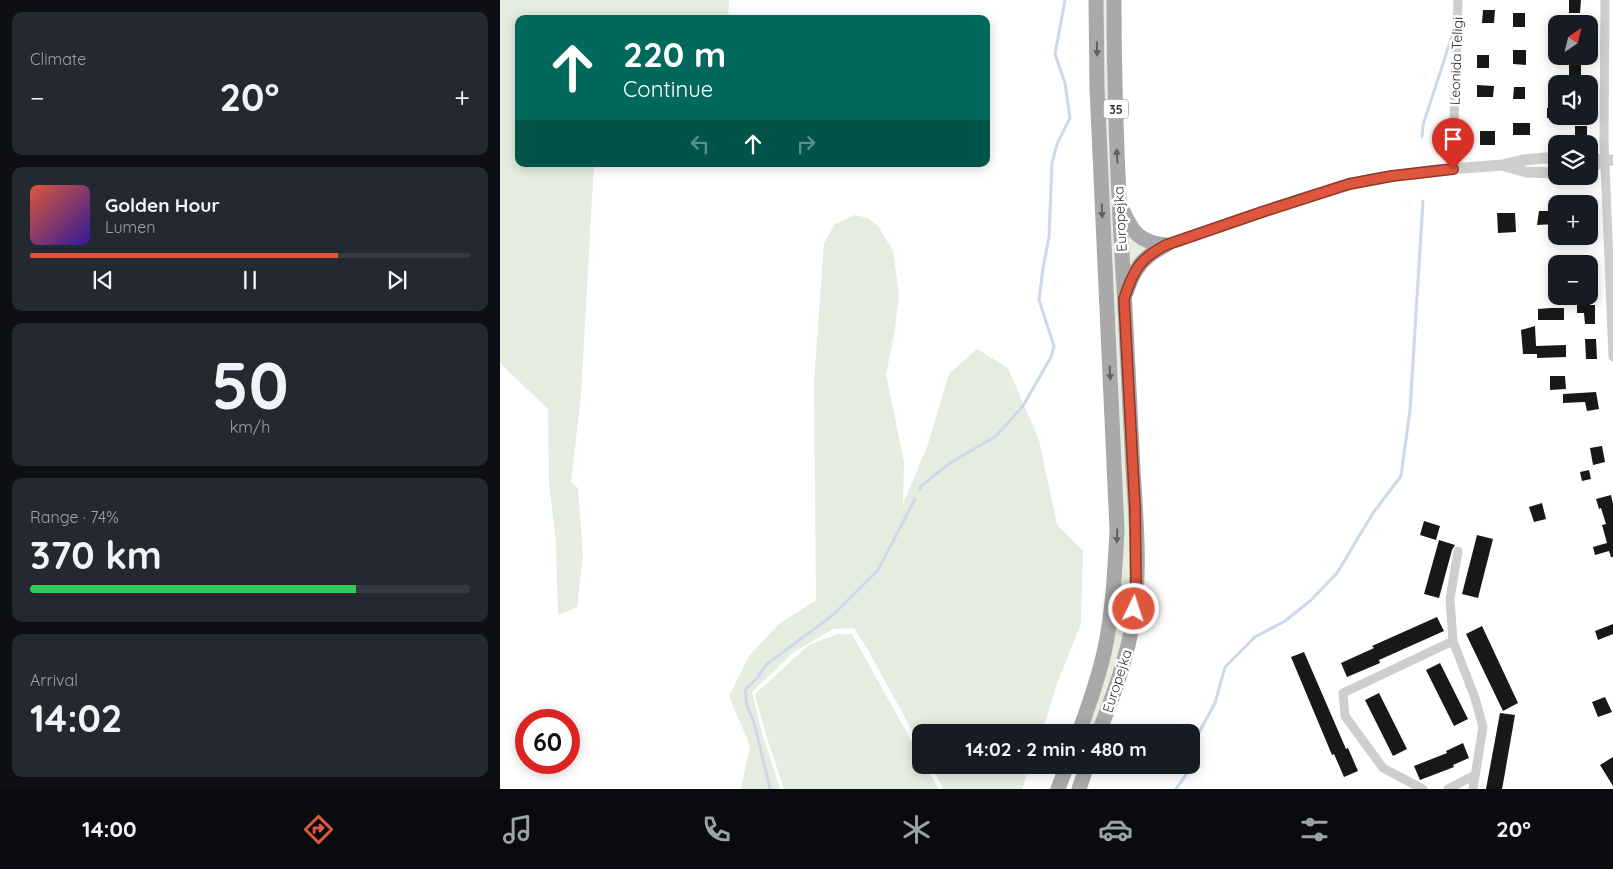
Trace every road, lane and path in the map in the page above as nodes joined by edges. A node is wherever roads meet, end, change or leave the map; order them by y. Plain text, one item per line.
1 (1096, 0) edge
2 (1114, 0) edge
3 (1458, 0) edge
4 (1605, 0) edge
5 (1454, 123) dead end
6 (1548, 158) edge
7 (1609, 161) edge
8 (1504, 166) junction
9 (1548, 173) edge
10 (1120, 204) junction
11 (1166, 245) junction
12 (1124, 299) junction
13 (1613, 356) edge
14 (1458, 551) dead end
15 (1452, 641) junction
16 (1083, 724) edge
17 (1102, 724) edge
18 (1064, 774) edge
19 (1084, 774) edge
20 (1475, 775) junction
21 (1058, 789) edge
22 (1079, 789) edge
23 (1423, 789) edge
24 (1448, 789) edge
25 (1473, 789) edge

1 -> 16 main road, Europejka / 35
10 -> 2 main road, Europejka / 35
3 - 5 street, Leonida Teligi
4 - 7 street
6 - 8 street
7 - 13 street
8 - 9 street
8 - 11 street
10 - 11 main road
10 - 12 main road, Europejka / 35
11 - 12 main road
12 - 17 main road, Europejka / 35
14 - 15 street
15 - 20 street
15 - 23 street
18 - 21 main road
19 - 22 main road
20 - 24 street
20 - 25 street

